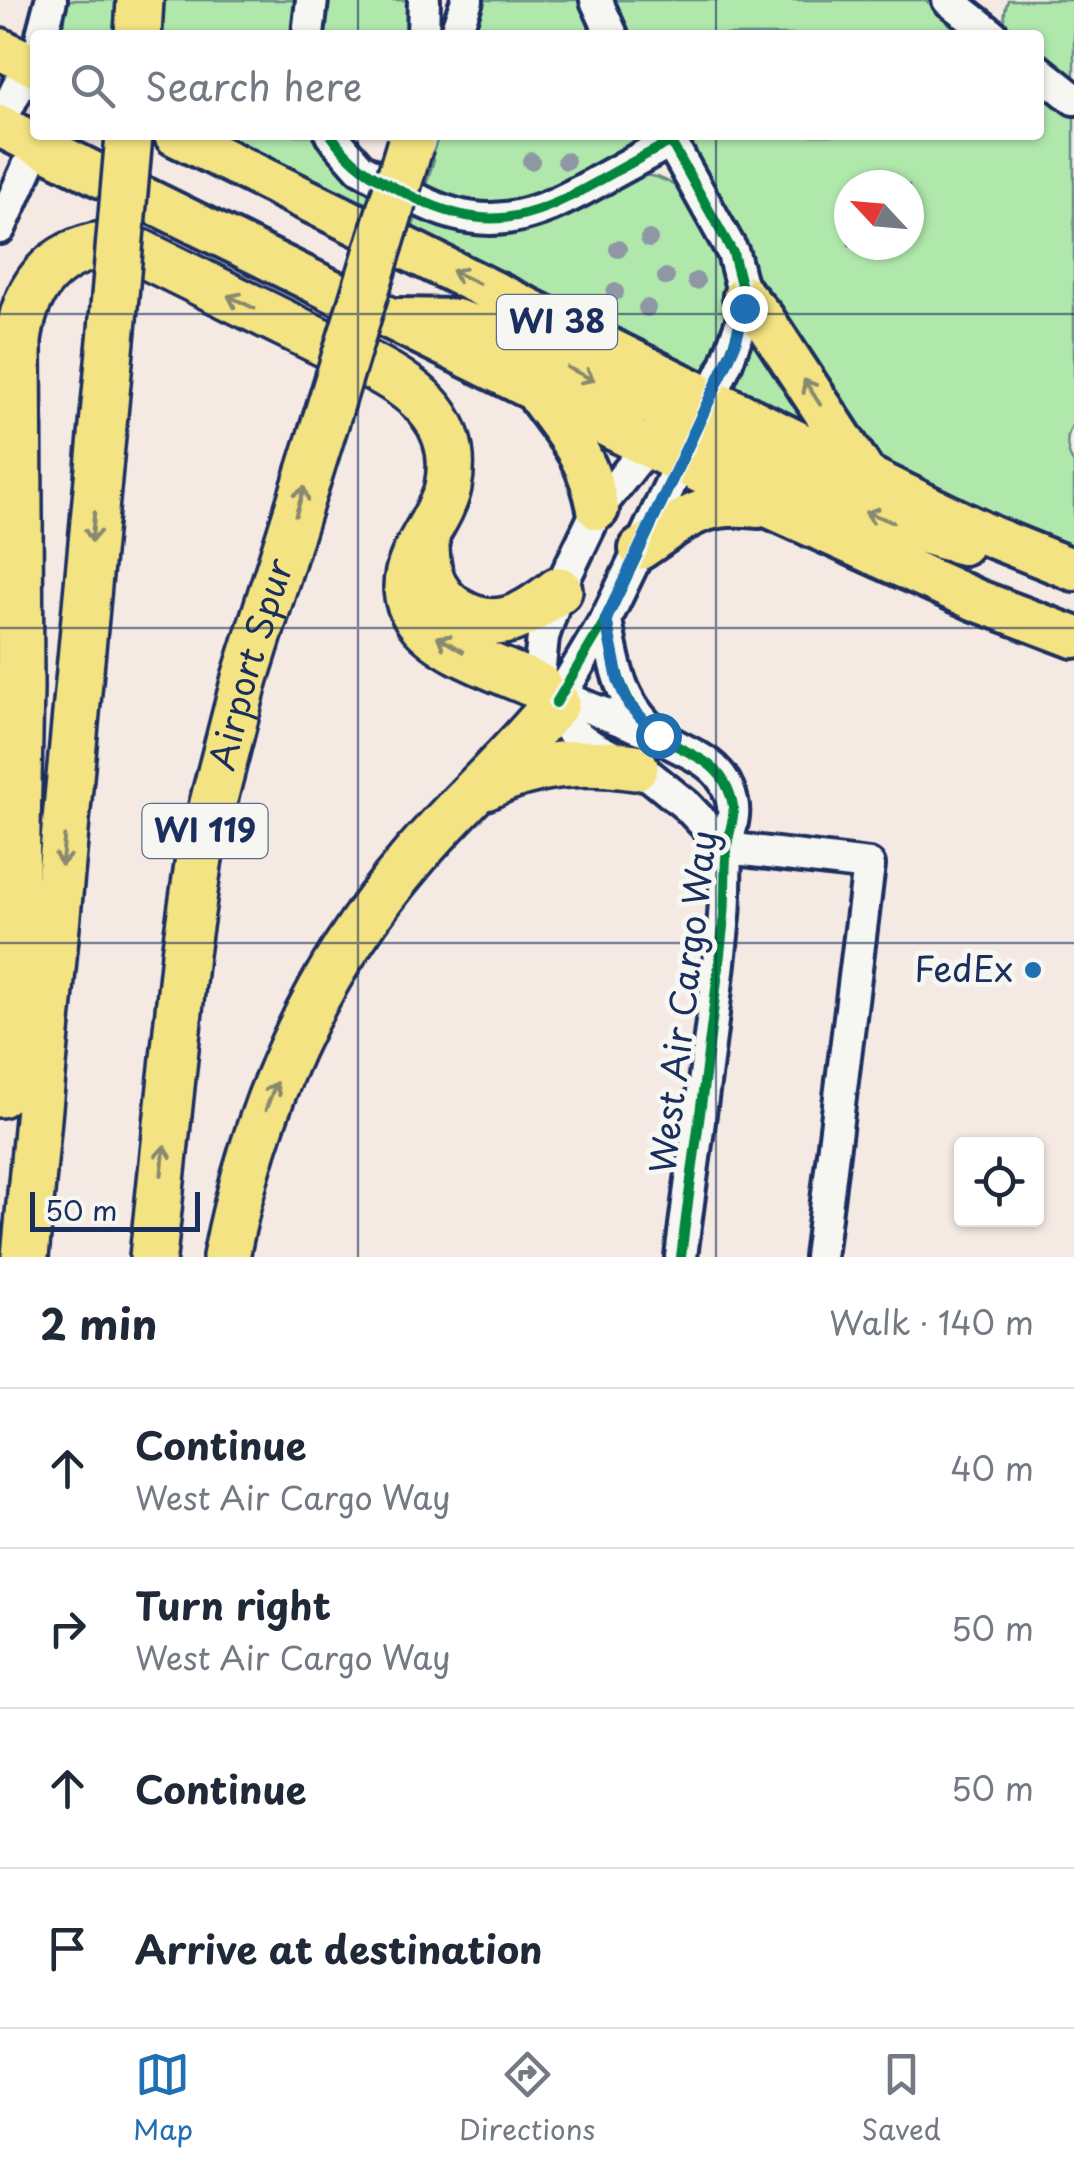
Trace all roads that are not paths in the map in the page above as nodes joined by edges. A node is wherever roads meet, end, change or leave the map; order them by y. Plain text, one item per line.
1 (51, 0) edge
2 (140, 0) edge
3 (312, 0) edge
4 (424, 0) edge
5 (448, 0) edge
6 (467, 0) edge
7 (596, 0) edge
8 (948, 0) edge
9 (987, 19) edge
10 (39, 30) edge
11 (138, 30) edge
12 (309, 30) edge
13 (423, 30) edge
14 (439, 30) edge
15 (457, 30) edge
16 (610, 30) edge
17 (29, 56) edge
18 (1044, 75) edge
19 (1074, 98) edge
20 (0, 125) edge
21 (30, 136) edge
22 (40, 140) edge
23 (130, 140) edge
24 (185, 140) edge
25 (335, 140) edge
26 (411, 140) edge
27 (666, 140) edge
28 (670, 140) edge
29 (102, 177) dead end
30 (378, 179) dead end
31 (144, 198) dead end
32 (418, 199) dead end
33 (0, 228) edge
34 (364, 228) dead end
35 (403, 247) dead end
36 (343, 296) dead end
37 (744, 296) junction
38 (535, 390) junction
39 (683, 435) junction
40 (865, 474) junction
41 (598, 509) junction
42 (774, 509) junction
43 (426, 534) junction
44 (640, 549) junction
45 (1074, 570) edge
46 (559, 590) junction
47 (606, 619) junction
48 (1074, 637) edge
49 (547, 695) junction
50 (646, 751) junction
51 (474, 792) junction
52 (726, 848) junction
53 (0, 1094) edge
54 (25, 1257) edge
55 (153, 1257) edge
56 (226, 1257) edge
57 (681, 1257) edge
58 (820, 1257) edge

1 - 10 street
2 - 11 highway
3 - 12 street
4 - 13 street
5 - 14 street
6 - 15 street
7 - 16 street
8 - 9 street
17 - 20 street
18 - 19 street
20 - 21 main road
22 - 29 main road
22 - 33 street
23 -> 54 highway, bridge
24 - 34 main road
25 - 30 street
55 -> 26 highway, Airport Spur / WI 119, bridge
27 - 32 street
28 - 37 street
31 - 36 main road
39 -> 35 main road, WI 38
37 - 39 street
40 -> 37 main road
38 - 39 main road, WI 38
38 -> 39 main road, WI 38
38 - 41 main road
39 - 40 main road, WI 38
39 - 41 street
39 - 42 main road, WI 38
39 - 44 street
45 -> 39 main road
40 - 45 main road, WI 38
41 - 46 street
42 - 44 main road
42 - 48 main road, WI 38
43 - 46 highway
49 -> 43 highway
43 -> 53 highway
44 - 47 street
46 - 49 street
47 - 49 street
47 - 50 street, West Air Cargo Way
49 - 50 street
49 - 51 highway
50 - 51 highway
50 - 52 street, West Air Cargo Way
50 - 52 street, West Air Cargo Way
56 -> 51 highway
52 - 57 street, West Air Cargo Way
52 - 58 street

